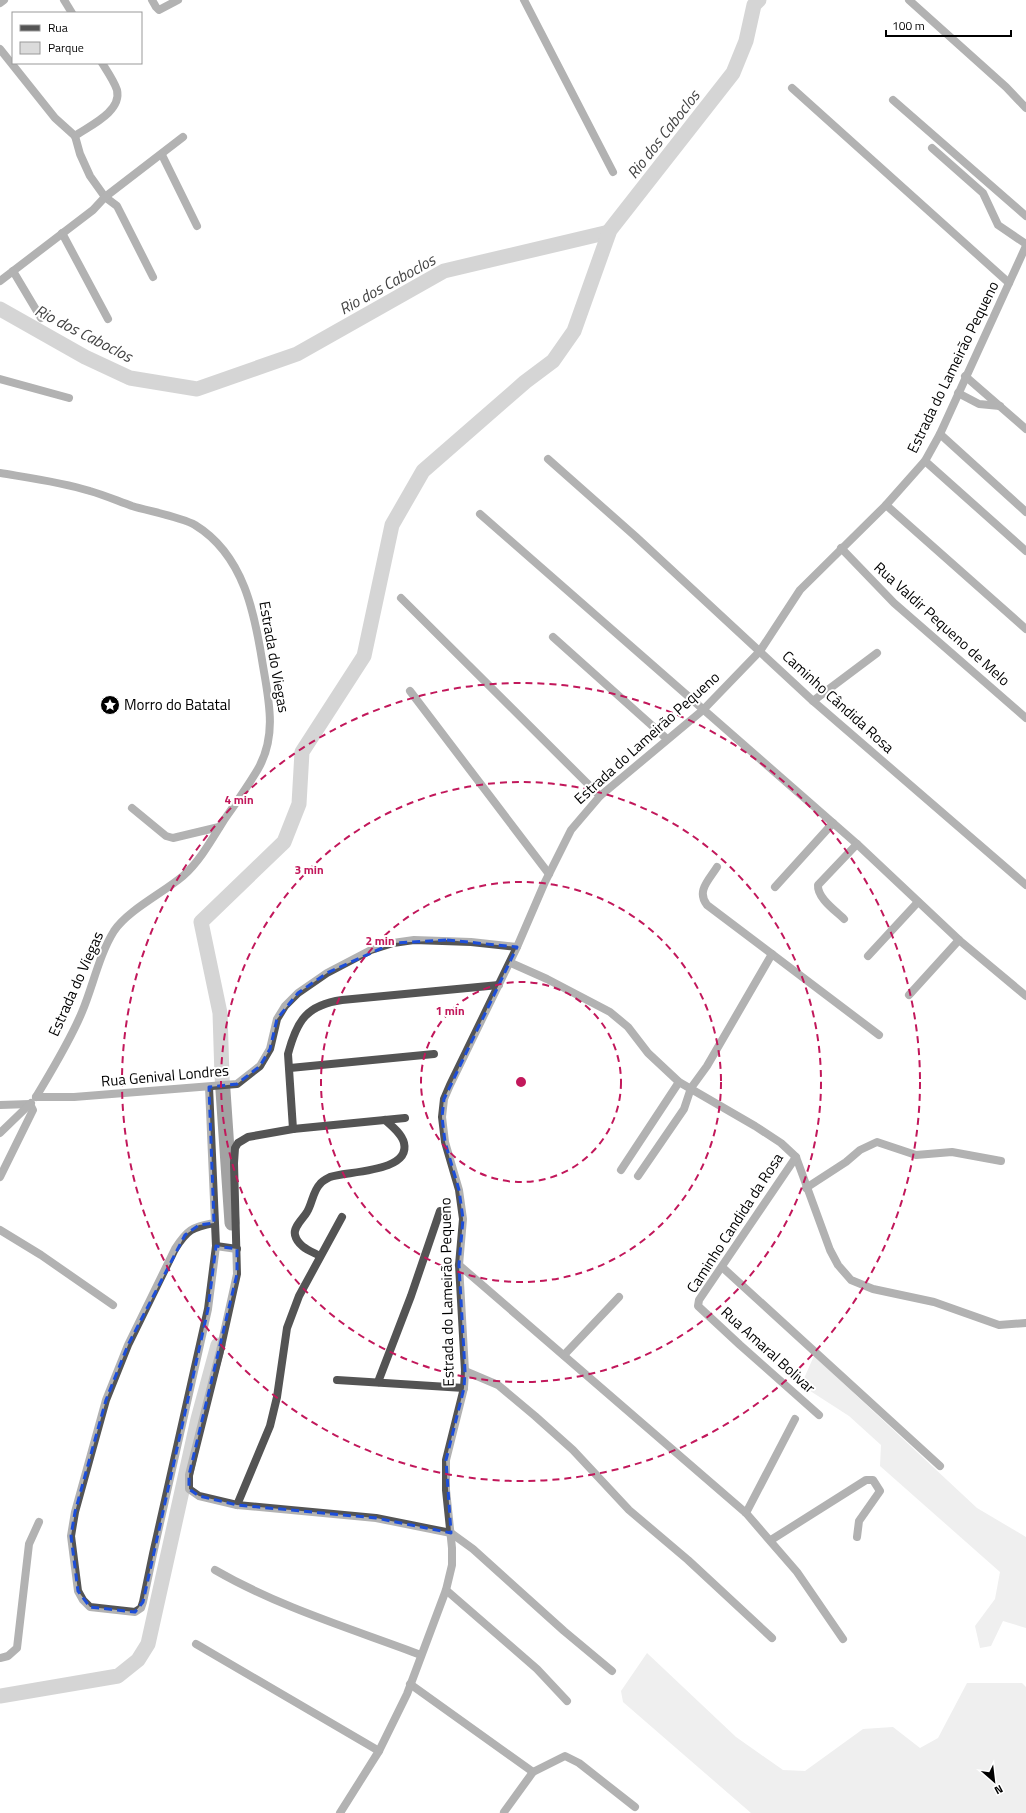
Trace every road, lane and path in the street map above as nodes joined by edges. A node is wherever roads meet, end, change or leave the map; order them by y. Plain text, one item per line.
1 (4, 0) edge
2 (64, 0) edge
3 (152, 0) edge
4 (178, 0) edge
5 (524, 0) edge
6 (909, 0) edge
7 (0, 3) edge
8 (71, 12) edge
9 (0, 49) edge
10 (103, 64) edge
11 (792, 88) dead end
12 (894, 100) dead end
13 (1026, 108) edge
14 (76, 136) junction
15 (183, 137) dead end
16 (932, 148) dead end
17 (162, 155) junction
18 (613, 172) dead end
19 (105, 197) junction
20 (1026, 216) edge
21 (197, 226) dead end
22 (62, 233) junction
23 (1026, 245) edge
24 (13, 271) junction
25 (153, 277) dead end
26 (0, 281) edge
27 (1009, 283) junction
28 (41, 318) dead end
29 (108, 319) dead end
30 (965, 376) junction
31 (0, 379) edge
32 (958, 393) junction
33 (69, 398) dead end
34 (1000, 406) junction
35 (1026, 429) edge
36 (940, 434) junction
37 (548, 459) dead end
38 (925, 460) junction
39 (0, 473) edge
40 (886, 505) junction
41 (1026, 512) edge
42 (480, 514) dead end
43 (841, 548) junction
44 (1026, 551) edge
45 (401, 598) dead end
46 (1026, 629) edge
47 (553, 637) dead end
48 (760, 651) junction
49 (877, 653) dead end
50 (410, 691) dead end
51 (813, 700) junction
52 (703, 710) junction
53 (1026, 718) edge
54 (667, 740) junction
55 (600, 796) junction
56 (132, 808) dead end
57 (833, 823) junction
58 (219, 827) junction
59 (857, 844) junction
60 (718, 867) dead end
61 (549, 874) junction
62 (1026, 885) edge
63 (774, 887) dead end
64 (918, 902) junction
65 (844, 919) dead end
66 (959, 940) junction
67 (517, 947) junction
68 (772, 954) junction
69 (868, 956) dead end
70 (511, 963) junction
71 (499, 985) junction
72 (909, 995) dead end
73 (1026, 996) edge
74 (879, 1035) dead end
75 (434, 1054) dead end
76 (290, 1068) junction
77 (679, 1082) junction
78 (211, 1087) junction
79 (691, 1088) junction
80 (36, 1097) junction
81 (30, 1104) junction
82 (0, 1105) edge
83 (405, 1118) dead end
84 (386, 1120) junction
85 (293, 1129) junction
86 (0, 1133) edge
87 (796, 1157) junction
88 (1001, 1161) dead end
89 (622, 1170) dead end
90 (638, 1176) dead end
91 (0, 1177) edge
92 (806, 1188) junction
93 (440, 1211) dead end
94 (342, 1217) dead end
95 (214, 1223) junction
96 (0, 1230) edge
97 (216, 1246) junction
98 (237, 1248) junction
99 (320, 1256) junction
100 (460, 1265) junction
101 (722, 1267) junction
102 (619, 1297) dead end
103 (113, 1305) dead end
104 (698, 1306) joint
105 (1026, 1322) edge
106 (564, 1355) junction
107 (465, 1371) junction
108 (336, 1380) dead end
109 (378, 1382) junction
110 (464, 1388) junction
111 (819, 1415) dead end
112 (796, 1419) dead end
113 (940, 1466) dead end
114 (237, 1505) junction
115 (746, 1513) junction
116 (39, 1522) dead end
117 (450, 1533) junction
118 (857, 1537) dead end
119 (771, 1540) junction
120 (215, 1570) dead end
121 (446, 1590) junction
122 (772, 1638) dead end
123 (843, 1639) dead end
124 (196, 1644) dead end
125 (421, 1655) junction
126 (0, 1658) edge
127 (612, 1671) dead end
128 (410, 1684) junction
129 (567, 1701) dead end
130 (379, 1751) junction
131 (533, 1772) junction
132 (635, 1807) dead end
133 (504, 1812) dead end
134 (340, 1813) edge

1 - 7 street
2 - 8 street
3 - 4 street
5 - 18 street
6 - 13 street
9 - 14 street
10 - 14 street
11 - 27 street
12 - 20 street
14 - 19 street
15 - 17 street
16 - 23 street
17 - 19 street
17 - 21 street
19 - 22 street
19 - 25 street
22 - 24 street
22 - 29 street
23 - 27 street, Estrada do Lameirão Pequeno
24 - 26 street
24 - 28 street
27 - 30 street, Estrada do Lameirão Pequeno
30 - 32 street, Estrada do Lameirão Pequeno
30 - 34 street
31 - 33 street
32 - 34 street
32 - 36 street, Estrada do Lameirão Pequeno
34 - 35 street
36 - 38 street, Estrada do Lameirão Pequeno
36 - 41 street
37 - 48 street, Caminho Cândida Rosa
38 - 40 street, Estrada do Lameirão Pequeno
38 - 44 street
39 - 58 street, Estrada do Viegas
40 - 43 street, Estrada do Lameirão Pequeno
40 - 46 street
42 - 52 street
43 - 48 street, Estrada do Lameirão Pequeno
43 - 53 street, Rua Valdir Pequeno de Melo
45 - 55 street
47 - 54 street
48 - 51 street, Caminho Cândida Rosa
48 - 52 street, Estrada do Lameirão Pequeno
49 - 51 street
50 - 61 street
51 - 62 street, Caminho Cândida Rosa
52 - 54 street, Estrada do Lameirão Pequeno
52 - 57 street
54 - 55 street, Estrada do Lameirão Pequeno
55 - 61 street, Estrada do Lameirão Pequeno
56 - 58 street
57 - 59 street
57 - 63 street
58 - 80 street, Estrada do Viegas
59 - 64 street
59 - 65 street
60 - 68 street
61 - 67 street, Estrada do Lameirão Pequeno
64 - 66 street
64 - 69 street
66 - 72 street
66 - 73 street
67 - 70 street, Estrada do Lameirão Pequeno
67 - 78 street, Rua Genival Londres
68 - 74 street
68 - 79 street
70 - 71 street, Estrada do Lameirão Pequeno
70 - 77 street, Caminho Candida da Rosa
71 - 76 street
71 - 100 street, Estrada do Lameirão Pequeno
75 - 76 street
76 - 85 street
77 - 79 street, Caminho Candida da Rosa
77 - 89 street
78 - 80 street, Rua Genival Londres
78 - 95 street
79 - 87 street, Caminho Candida da Rosa
79 - 90 street
80 - 81 street, Estrada do Viegas
81 - 82 street
81 - 86 street, Estrada do Viegas
81 - 91 street
83 - 84 street
84 - 85 street
84 - 99 street
85 - 98 street
87 - 92 street, Caminho Candida da Rosa
87 - 101 street, Caminho Candida da Rosa
88 - 92 street
92 - 105 street, Caminho Candida da Rosa
93 - 109 street
94 - 99 street
95 - 97 street
95 - 97 street
96 - 103 street
97 - 98 street
98 - 114 street
99 - 114 street
100 - 106 street
100 - 107 street, Estrada do Lameirão Pequeno
101 - 104 street, Caminho Candida da Rosa
101 - 113 street
102 - 106 street
104 - 111 street, Rua Amaral Bolivar
106 - 115 street
107 - 110 street, Estrada do Lameirão Pequeno
107 - 122 street
108 - 109 street
109 - 110 street
110 - 117 street, Estrada do Lameirão Pequeno
112 - 115 street
114 - 117 street
115 - 119 street
116 - 126 street
117 - 121 street, Estrada do Lameirão Pequeno
117 - 127 street
118 - 119 street
119 - 123 street
120 - 125 street
121 - 125 street, Estrada do Lameirão Pequeno
121 - 129 street
124 - 130 street
125 - 128 street, Estrada do Lameirão Pequeno
128 - 130 street, Estrada do Lameirão Pequeno
128 - 131 street
130 - 134 street, Estrada do Lameirão Pequeno
131 - 132 street
131 - 133 street

